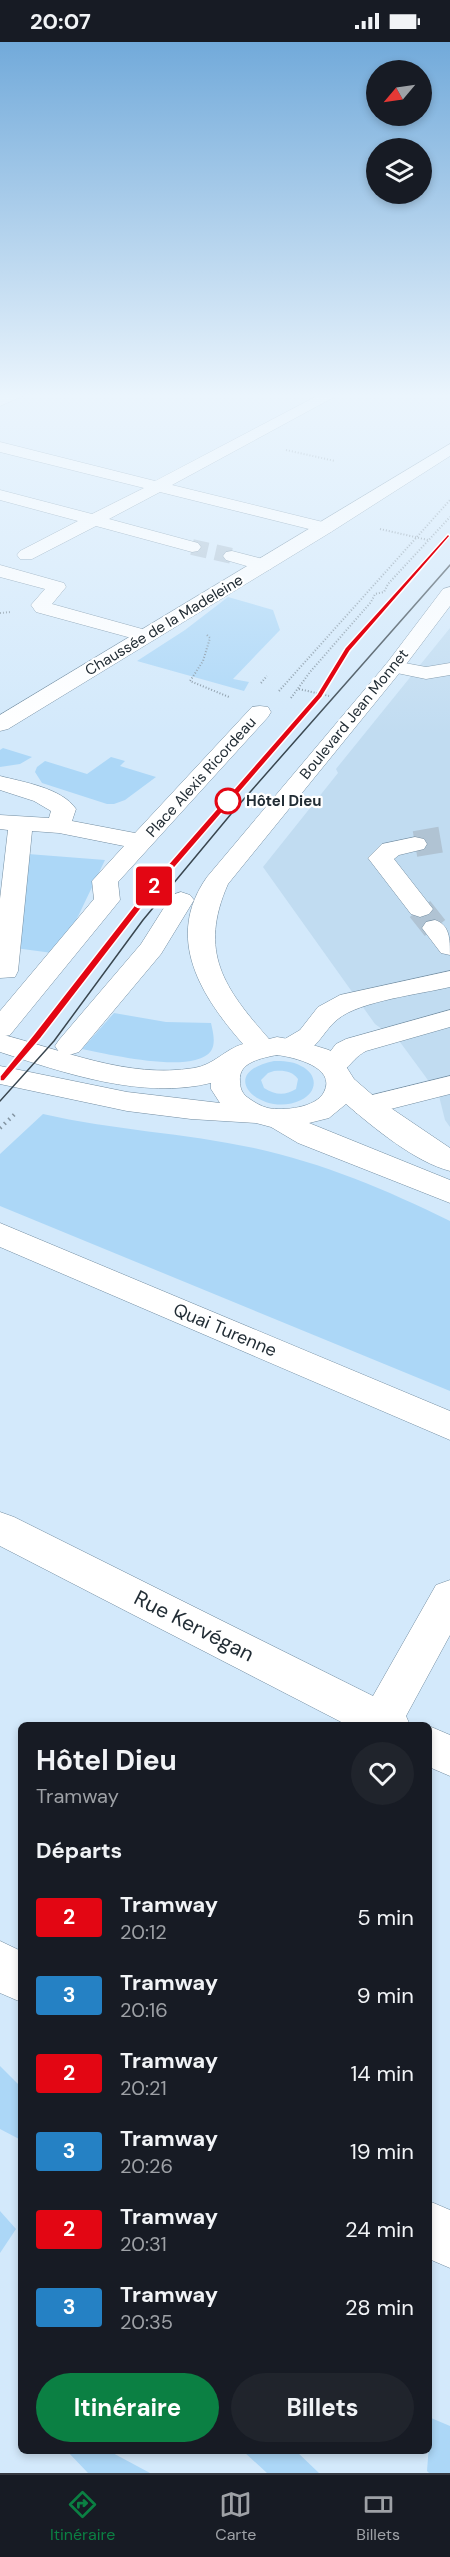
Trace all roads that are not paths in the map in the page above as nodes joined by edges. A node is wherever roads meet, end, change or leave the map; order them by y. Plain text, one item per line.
1 (46, 507) edge
2 (117, 507) edge
3 (238, 507) edge
4 (358, 507) edge
5 (93, 520) junction
6 (325, 528) junction
7 (192, 547) tunnel mouth
8 (26, 555) dead end
9 (232, 556) tunnel mouth
10 (264, 565) junction
11 (0, 571) edge
12 (448, 599) edge
13 (146, 636) junction
14 (394, 667) junction
15 (450, 669) edge
16 (426, 673) junction
17 (450, 678) edge
18 (260, 711) road end
19 (0, 724) edge
20 (0, 783) edge
21 (11, 823) edge
22 (59, 826) junction
23 (142, 842) junction
24 (416, 844) tunnel mouth
25 (181, 900) dead end
26 (435, 928) tunnel mouth
27 (2, 970) edge
28 (42, 979) junction
29 (450, 980) edge
30 (450, 1018) edge
31 (0, 1029) edge
32 (0, 1043) edge
33 (69, 1046) dead end
34 (293, 1047) junction
35 (262, 1048) junction
36 (229, 1065) junction
37 (337, 1074) junction
38 (0, 1075) edge
39 (450, 1085) edge
40 (367, 1106) junction
41 (267, 1116) junction
42 (450, 1161) edge
43 (450, 1192) edge
44 (0, 1234) edge
45 (450, 1426) edge
46 (0, 1528) edge
47 (450, 1597) edge
48 (379, 1722) edge
49 (384, 1722) edge
50 (432, 1747) edge
51 (450, 1756) edge
52 (0, 1965) edge
53 (18, 1976) edge
54 (432, 2230) edge
55 (450, 2241) edge

1 - 5 street
2 - 5 street
3 - 6 street
4 - 6 street, Chaussée de la Madeleine
5 - 7 street
5 - 8 street
6 - 10 street, Chaussée de la Madeleine
9 - 10 street
10 - 13 street, Chaussée de la Madeleine
11 - 13 street
12 - 14 street, Boulevard Jean Monnet
13 - 19 street, Chaussée de la Madeleine
14 - 16 street
14 - 35 street, Boulevard Jean Monnet
15 - 16 street
16 - 17 street
18 - 23 street, Place Alexis Ricordeau
20 - 22 street
21 - 22 street, Place Alexis Ricordeau
21 - 27 street, Place Alexis Ricordeau
22 - 23 street, Place Alexis Ricordeau
23 - 28 street, Place Alexis Ricordeau
24 - 26 street
25 - 33 street
27 - 28 street, Place Alexis Ricordeau
28 - 31 street, Place Alexis Ricordeau
29 - 34 street
30 - 37 street
32 - 36 street
34 - 35 street
34 - 37 street
35 - 36 street
36 - 41 street
37 - 40 street
37 - 41 street
38 - 41 street
39 - 40 street
40 - 42 street
41 - 43 street
44 - 45 street, Quai Turenne
46 - 48 street, Rue Kervégan
47 - 49 street
50 - 51 street
52 - 53 street
54 - 55 street

